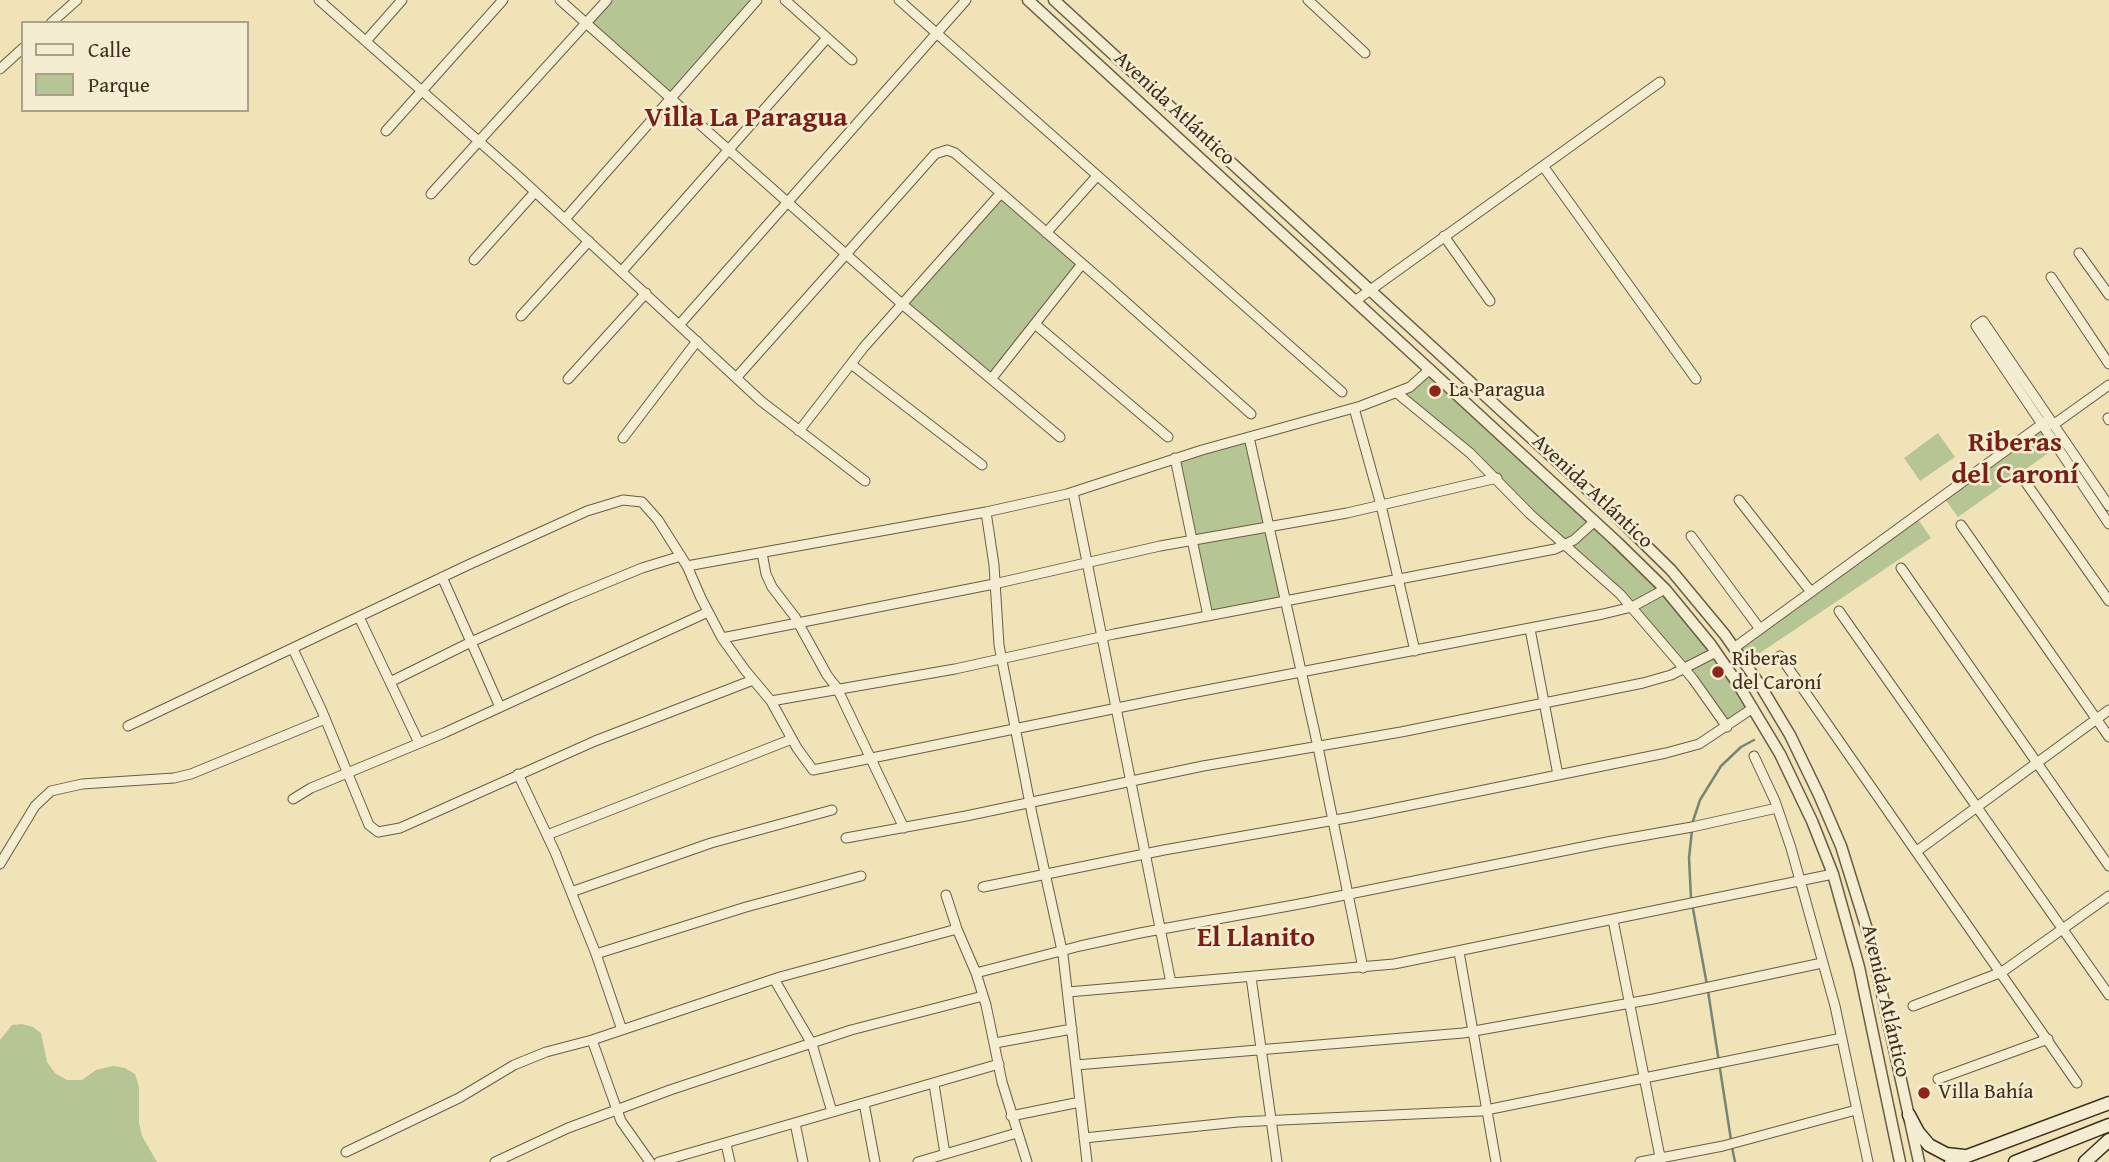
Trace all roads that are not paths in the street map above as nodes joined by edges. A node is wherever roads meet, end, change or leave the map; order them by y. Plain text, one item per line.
1 (77, 0) edge
2 (319, 0) edge
3 (402, 0) edge
4 (503, 0) edge
5 (560, 0) edge
6 (607, 0) edge
7 (757, 0) edge
8 (785, 0) edge
9 (899, 0) edge
10 (966, 0) edge
11 (1028, 0) edge
12 (1054, 0) edge
13 (1308, 0) edge
14 (53, 21) edge
15 (587, 23) junction
16 (937, 33) junction
17 (827, 38) junction
18 (366, 41) junction
19 (21, 50) edge
20 (1365, 53) dead end
21 (852, 60) dead end
22 (0, 69) edge
23 (1660, 82) dead end
24 (423, 92) junction
25 (672, 99) junction
26 (386, 131) dead end
27 (479, 142) junction
28 (728, 148) junction
29 (1542, 166) junction
30 (1097, 176) junction
31 (535, 192) junction
32 (1001, 193) junction
33 (431, 194) dead end
34 (788, 201) junction
35 (565, 219) junction
36 (1046, 233) junction
37 (1444, 236) junction
38 (589, 242) junction
39 (845, 253) junction
40 (2079, 253) dead end
41 (474, 260) dead end
42 (1082, 264) junction
43 (622, 271) junction
44 (2051, 277) dead end
45 (1369, 289) junction
46 (646, 293) junction
47 (2109, 295) edge
48 (1355, 301) junction
49 (1490, 301) dead end
50 (902, 304) junction
51 (521, 316) dead end
52 (680, 324) junction
53 (1035, 324) junction
54 (697, 341) junction
55 (2109, 363) edge
56 (851, 364) junction
57 (1430, 369) junction
58 (736, 378) junction
59 (992, 378) junction
60 (568, 379) dead end
61 (1696, 379) dead end
62 (2109, 385) edge
63 (1342, 392) dead end
64 (1397, 393) junction
65 (1354, 408) junction
66 (1251, 414) dead end
67 (2048, 423) junction
68 (799, 430) junction
69 (1060, 436) dead end
70 (1168, 437) dead end
71 (1249, 437) junction
72 (623, 438) dead end
73 (1175, 458) junction
74 (982, 465) dead end
75 (1497, 478) junction
76 (2024, 480) dead end
77 (865, 481) dead end
78 (1073, 492) junction
79 (1739, 500) dead end
80 (1381, 505) junction
81 (2109, 506) edge
82 (986, 512) junction
83 (1595, 521) junction
84 (1961, 524) dead end
85 (2109, 524) edge
86 (1269, 528) junction
87 (1691, 536) dead end
88 (1193, 541) junction
89 (1566, 545) junction
90 (762, 553) junction
91 (681, 556) junction
92 (1088, 562) junction
93 (687, 566) junction
94 (1902, 568) dead end
95 (442, 578) junction
96 (1398, 579) junction
97 (994, 584) junction
98 (1665, 589) junction
99 (1811, 592) junction
100 (1284, 601) junction
101 (2109, 601) edge
102 (1632, 607) junction
103 (1839, 611) dead end
104 (708, 612) junction
105 (1208, 616) junction
106 (359, 617) junction
107 (799, 624) junction
108 (1530, 629) junction
109 (1760, 629) junction
110 (1103, 637) junction
111 (723, 638) junction
112 (471, 642) junction
113 (1734, 648) junction
114 (293, 649) junction
115 (1415, 651) junction
116 (1716, 652) junction
117 (1780, 656) dead end
118 (1002, 659) junction
119 (1684, 669) junction
120 (1300, 673) junction
121 (753, 680) junction
122 (390, 682) junction
123 (838, 688) junction
124 (771, 701) junction
125 (1545, 702) junction
126 (500, 707) junction
127 (1117, 708) junction
128 (1754, 708) junction
129 (2109, 710) edge
130 (325, 719) junction
131 (2096, 719) junction
132 (128, 726) dead end
133 (1727, 727) junction
134 (1016, 729) junction
135 (2109, 737) edge
136 (792, 739) junction
137 (419, 743) junction
138 (1318, 747) junction
139 (1754, 756) dead end
140 (871, 758) junction
141 (2037, 762) junction
142 (346, 773) junction
143 (518, 774) junction
144 (1558, 775) junction
145 (1131, 781) junction
146 (293, 799) dead end
147 (1030, 802) junction
148 (1976, 806) junction
149 (1777, 808) junction
150 (832, 810) dead end
151 (1332, 821) junction
152 (904, 828) junction
153 (547, 835) junction
154 (846, 838) dead end
155 (1917, 851) junction
156 (1146, 853) junction
157 (0, 864) edge
158 (2109, 866) edge
159 (1045, 873) junction
160 (1833, 874) junction
161 (861, 876) dead end
162 (1801, 883) junction
163 (984, 887) dead end
164 (571, 892) junction
165 (1348, 894) junction
166 (946, 895) dead end
167 (2109, 896) edge
168 (1613, 920) junction
169 (957, 929) junction
170 (1162, 929) junction
171 (2063, 929) junction
172 (1062, 951) junction
173 (1459, 952) junction
174 (596, 954) junction
175 (1822, 962) junction
176 (1363, 968) junction
177 (2002, 972) junction
178 (976, 973) junction
179 (1251, 976) junction
180 (774, 979) junction
181 (1171, 983) junction
182 (1068, 992) junction
183 (2109, 995) edge
184 (984, 996) junction
185 (1629, 1003) junction
186 (1913, 1006) dead end
187 (1072, 1029) junction
188 (622, 1030) junction
189 (1472, 1032) junction
190 (1842, 1038) junction
191 (2048, 1039) junction
192 (592, 1040) junction
193 (995, 1042) junction
194 (812, 1044) junction
195 (1261, 1049) junction
196 (999, 1064) junction
197 (1076, 1065) junction
198 (1645, 1079) junction
199 (1938, 1079) dead end
200 (2077, 1083) dead end
201 (934, 1084) junction
202 (1080, 1102) junction
203 (864, 1103) junction
204 (2109, 1104) edge
205 (616, 1109) junction
206 (1486, 1110) junction
207 (1856, 1110) junction
208 (832, 1112) junction
209 (1909, 1115) junction
210 (1012, 1116) junction
211 (1272, 1120) junction
212 (795, 1123) junction
213 (2109, 1125) edge
214 (1017, 1133) junction
215 (1084, 1138) junction
216 (2109, 1140) edge
217 (726, 1144) junction
218 (346, 1152) dead end
219 (945, 1154) junction
220 (1968, 1156) junction
221 (1660, 1160) edge
222 (495, 1162) edge
223 (650, 1162) edge
224 (659, 1162) edge
225 (730, 1162) edge
226 (803, 1162) edge
227 (875, 1162) edge
228 (918, 1162) edge
229 (1027, 1162) edge
230 (1087, 1162) edge
231 (1277, 1162) edge
232 (1496, 1162) edge
233 (1640, 1162) edge
234 (1868, 1162) edge
235 (1900, 1162) edge
236 (1919, 1162) edge
237 (1951, 1162) edge
238 (2015, 1162) edge
239 (2085, 1162) edge

1 - 14 street
2 - 18 street
3 - 18 street
4 - 24 street
5 - 15 street
6 - 15 street
7 - 25 street
8 - 17 street
9 - 16 street
10 - 16 street
11 - 48 street, Avenida Atlántico
12 - 45 street, Avenida Atlántico
13 - 20 street
15 - 25 street
15 - 27 street
16 - 30 street
16 - 34 street
17 - 21 street
17 - 28 street
18 - 24 street
19 - 22 street
23 - 29 street
24 - 26 street
24 - 27 street
25 - 28 street
25 - 35 street
27 - 31 street
27 - 33 street
28 - 34 street
28 - 43 street
29 - 37 street
29 - 61 street
30 - 36 street
30 - 63 street
31 - 35 street
31 - 41 street
32 - 36 street
32 - 39 street
32 - 50 street
34 - 39 street
34 - 52 street
35 - 38 street
36 - 42 street
37 - 45 street
37 - 49 street
38 - 43 street
38 - 51 street
39 - 50 street
39 - 58 street
40 - 47 street
42 - 53 street
42 - 66 street
43 - 46 street
44 - 55 street
45 - 48 street
45 - 113 street, Avenida Atlántico
46 - 52 street
46 - 60 street
48 - 57 street, Avenida Atlántico
50 - 56 street
50 - 59 street
52 - 54 street
53 - 59 street
53 - 70 street
54 - 58 street
54 - 72 street
56 - 68 street
56 - 74 street
57 - 64 street
57 - 83 street, Avenida Atlántico
58 - 68 street
59 - 69 street
62 - 67 street
64 - 65 street
64 - 75 street
65 - 71 street
65 - 80 street
67 - 67 street
67 - 81 street
67 - 85 street
67 - 99 street
68 - 77 street
71 - 73 street
71 - 86 street
73 - 78 street
73 - 88 street
75 - 80 street
75 - 89 street
76 - 101 street
78 - 82 street
78 - 92 street
79 - 99 street
80 - 86 street
80 - 96 street
82 - 90 street
82 - 97 street
83 - 89 street
83 - 98 street, Avenida Atlántico
84 - 131 street
86 - 88 street
86 - 100 street
87 - 109 street
88 - 92 street
88 - 105 street
89 - 96 street
89 - 102 street
90 - 93 street
90 - 107 street
91 - 93 street
91 - 95 street
91 - 112 street
92 - 97 street
92 - 110 street
93 - 104 street
94 - 141 street
95 - 106 street
95 - 112 street
96 - 100 street
96 - 115 street
97 - 107 street
97 - 118 street
98 - 102 street
98 - 116 street, Avenida Atlántico
99 - 109 street
100 - 105 street
100 - 120 street
102 - 108 street
102 - 119 street
103 - 148 street
104 - 111 street
104 - 126 street
105 - 110 street
106 - 114 street
106 - 122 street
107 - 111 street
107 - 123 street
108 - 115 street
108 - 125 street
109 - 113 street
110 - 118 street
110 - 127 street
111 - 121 street
112 - 122 street
112 - 126 street
113 - 209 street, Avenida Atlántico
114 - 130 street
114 - 132 street
115 - 120 street
116 - 119 street
116 - 128 street, Avenida Atlántico
117 - 155 street
118 - 123 street
118 - 134 street
119 - 125 street
119 - 133 street
120 - 127 street
120 - 138 street
121 - 124 street
121 - 143 street
122 - 137 street
123 - 124 street
123 - 140 street
124 - 136 street
125 - 138 street
125 - 144 street
126 - 137 street
127 - 134 street
127 - 145 street
128 - 133 street
128 - 160 street, Avenida Atlántico
129 - 131 street
130 - 142 street
130 - 157 street
131 - 135 street
131 - 141 street
133 - 144 street
134 - 140 street
134 - 147 street
136 - 140 street
136 - 153 street
137 - 142 street
138 - 145 street
138 - 151 street
139 - 149 street
140 - 152 street
141 - 148 street
141 - 158 street
142 - 143 street
142 - 146 street
143 - 153 street
144 - 151 street
145 - 147 street
145 - 156 street
147 - 152 street
147 - 159 street
148 - 155 street
148 - 171 street
149 - 162 street
149 - 165 street
150 - 164 street
151 - 156 street
151 - 165 street
152 - 154 street
153 - 164 street
155 - 177 street
156 - 159 street
156 - 170 street
159 - 163 street
159 - 172 street
160 - 162 street
160 - 235 street, Avenida Atlántico
161 - 174 street
162 - 168 street
162 - 175 street
164 - 174 street
165 - 170 street
165 - 176 street
166 - 169 street
167 - 171 street
168 - 173 street
168 - 185 street
169 - 178 street
169 - 180 street
170 - 172 street
170 - 181 street
171 - 177 street
171 - 183 street
172 - 178 street
172 - 182 street
173 - 176 street
173 - 189 street
174 - 188 street
175 - 185 street
175 - 190 street
176 - 179 street
177 - 186 street
177 - 191 street
178 - 184 street
179 - 181 street
179 - 195 street
180 - 188 street
180 - 194 street
181 - 182 street
182 - 187 street
184 - 193 street
184 - 194 street
185 - 189 street
185 - 198 street
187 - 193 street
187 - 197 street
188 - 192 street
189 - 195 street
189 - 206 street
190 - 198 street
190 - 207 street
191 - 199 street
191 - 200 street
192 - 205 street
192 - 218 street
193 - 196 street
194 - 205 street
194 - 208 street
195 - 197 street
195 - 211 street
196 - 201 street
196 - 210 street
197 - 202 street
198 - 206 street
198 - 221 street
201 - 203 street
201 - 219 street
202 - 210 street
202 - 215 street
203 - 208 street
203 - 227 street
204 - 220 main road
205 - 222 street
205 - 223 street
206 - 211 street
206 - 232 street
207 - 221 street
207 - 234 street
208 - 212 street
209 - 220 main road
209 - 236 street, Avenida Atlántico
210 - 214 street
211 - 215 street
211 - 231 street
212 - 217 street
212 - 226 street
213 - 238 main road
214 - 219 street
214 - 229 street
215 - 230 street
216 - 239 main road
217 - 224 street
217 - 225 street
219 - 228 street
220 - 237 main road
221 - 233 street

